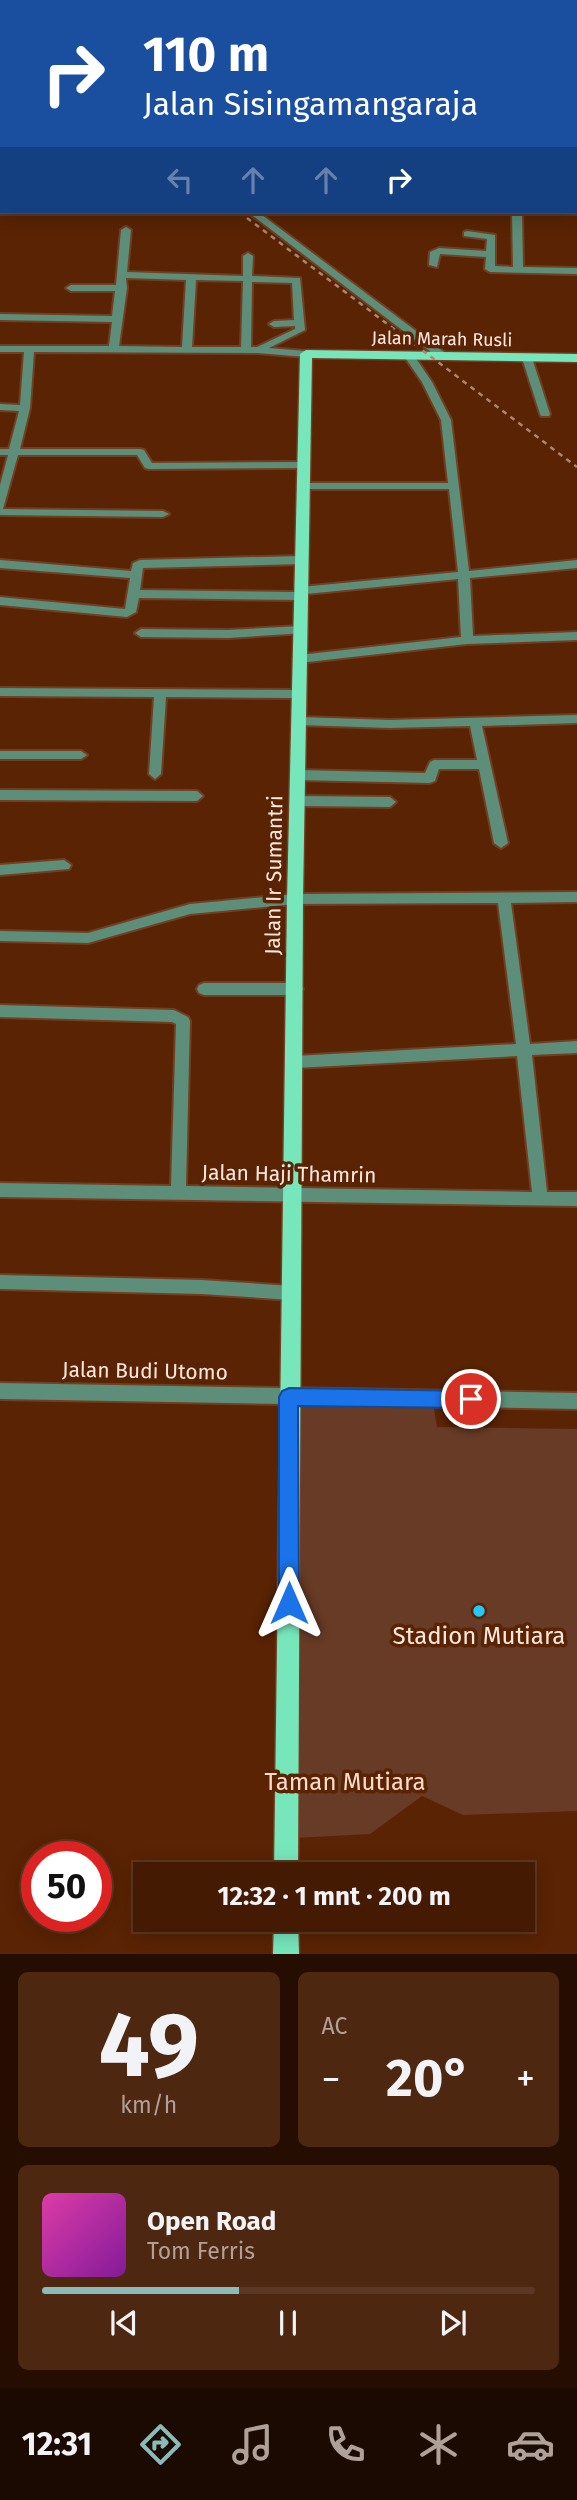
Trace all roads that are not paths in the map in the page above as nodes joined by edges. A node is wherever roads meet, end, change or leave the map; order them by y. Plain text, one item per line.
1 (255, 214) edge
2 (517, 214) edge
3 (126, 230) dead end
4 (467, 234) dead end
5 (491, 254) junction
6 (248, 256) dead end
7 (434, 265) dead end
8 (518, 271) junction
9 (577, 271) edge
10 (123, 275) junction
11 (191, 278) junction
12 (248, 278) junction
13 (71, 288) dead end
14 (122, 288) junction
15 (0, 317) edge
16 (118, 319) junction
17 (300, 323) junction
18 (274, 324) dead end
19 (0, 349) edge
20 (29, 349) junction
21 (114, 349) junction
22 (187, 350) junction
23 (251, 350) junction
24 (306, 354) junction
25 (409, 356) junction
26 (444, 357) junction
27 (527, 358) junction
28 (577, 358) edge
29 (0, 407) edge
30 (25, 408) junction
31 (545, 414) dead end
32 (0, 452) edge
33 (14, 452) junction
34 (303, 465) junction
35 (303, 486) junction
36 (455, 486) junction
37 (0, 506) edge
38 (0, 512) edge
39 (163, 514) dead end
40 (301, 560) junction
41 (0, 564) edge
42 (577, 564) edge
43 (135, 575) junction
44 (464, 576) junction
45 (133, 594) junction
46 (301, 594) junction
47 (0, 601) edge
48 (301, 630) junction
49 (141, 633) dead end
50 (577, 636) edge
51 (467, 640) junction
52 (299, 659) junction
53 (0, 692) edge
54 (160, 692) junction
55 (299, 694) junction
56 (577, 719) edge
57 (299, 721) junction
58 (475, 722) junction
59 (0, 755) edge
60 (81, 755) dead end
61 (483, 764) junction
62 (155, 774) dead end
63 (298, 775) junction
64 (0, 795) edge
65 (197, 796) dead end
66 (297, 802) junction
67 (390, 802) dead end
68 (502, 843) dead end
69 (64, 865) dead end
70 (0, 870) edge
71 (577, 897) edge
72 (295, 899) junction
73 (504, 899) junction
74 (0, 936) edge
75 (204, 989) dead end
76 (296, 989) junction
77 (0, 1011) edge
78 (577, 1047) edge
79 (524, 1050) junction
80 (295, 1062) junction
81 (0, 1190) edge
82 (178, 1194) junction
83 (293, 1195) junction
84 (540, 1198) junction
85 (577, 1199) edge
86 (0, 1282) edge
87 (292, 1293) junction
88 (0, 1391) edge
89 (289, 1397) junction
90 (577, 1401) edge
91 (286, 1862) edge
92 (286, 1932) edge
93 (286, 1954) edge

1 - 26 street
2 - 8 street
3 - 10 street
4 - 5 street
5 - 7 street
5 - 8 street
6 - 12 street
8 - 9 street
10 - 11 street
10 - 14 street
11 - 12 street
11 - 22 street
12 - 17 street
12 - 23 street
13 - 14 street
14 - 16 street
15 - 16 street
16 - 21 street
17 - 18 street
17 - 23 street
19 - 20 street
20 - 21 street
20 - 30 street
21 - 22 street
22 - 23 street
23 - 24 street
24 - 25 main road, Jalan Marah Rusli
24 - 34 main road, Jalan Ir Sumantri
25 - 26 main road, Jalan Marah Rusli
25 - 36 street
26 - 27 main road, Jalan Marah Rusli
27 - 28 main road, Jalan Marah Rusli
27 - 31 street
29 - 30 street
30 - 33 street
32 - 33 street
33 - 34 street
33 - 37 street
34 - 35 main road, Jalan Ir Sumantri
35 - 36 street
35 - 40 main road, Jalan Ir Sumantri
36 - 44 street
38 - 39 street
40 - 43 street
40 - 46 main road, Jalan Ir Sumantri
41 - 43 street
42 - 44 street
43 - 45 street
44 - 46 street
44 - 51 street
45 - 46 street
45 - 47 street
46 - 48 main road, Jalan Ir Sumantri
48 - 49 street
48 - 52 main road, Jalan Ir Sumantri
50 - 51 street
51 - 52 street
52 - 55 main road, Jalan Ir Sumantri
53 - 54 street
54 - 55 street
54 - 62 street
55 - 57 main road, Jalan Ir Sumantri
56 - 58 street
57 - 58 street
57 - 63 main road, Jalan Ir Sumantri
58 - 61 street
59 - 60 street
61 - 63 street
61 - 68 street
63 - 66 main road, Jalan Ir Sumantri
64 - 65 street
66 - 67 street
66 - 72 main road, Jalan Ir Sumantri
69 - 70 street
71 - 73 street
72 - 73 street
72 - 74 street
72 - 76 main road, Jalan Ir Sumantri
73 - 79 street
75 - 76 street
76 - 80 main road, Jalan Ir Sumantri
77 - 82 street
78 - 79 street
79 - 80 street
79 - 84 street
80 - 83 main road, Jalan Ir Sumantri
81 - 82 street, Jalan Haji Thamrin
82 - 83 street, Jalan Haji Thamrin
83 - 84 street, Jalan Haji Thamrin
83 - 87 main road, Jalan Ir Sumantri
84 - 85 street, Jalan Haji Thamrin
86 - 87 street
87 - 89 main road, Jalan Ir Sumantri
88 - 89 street, Jalan Budi Utomo
89 - 90 street, Jalan Budi Utomo
89 - 91 main road, Jalan Ir Sumantri
92 - 93 main road

